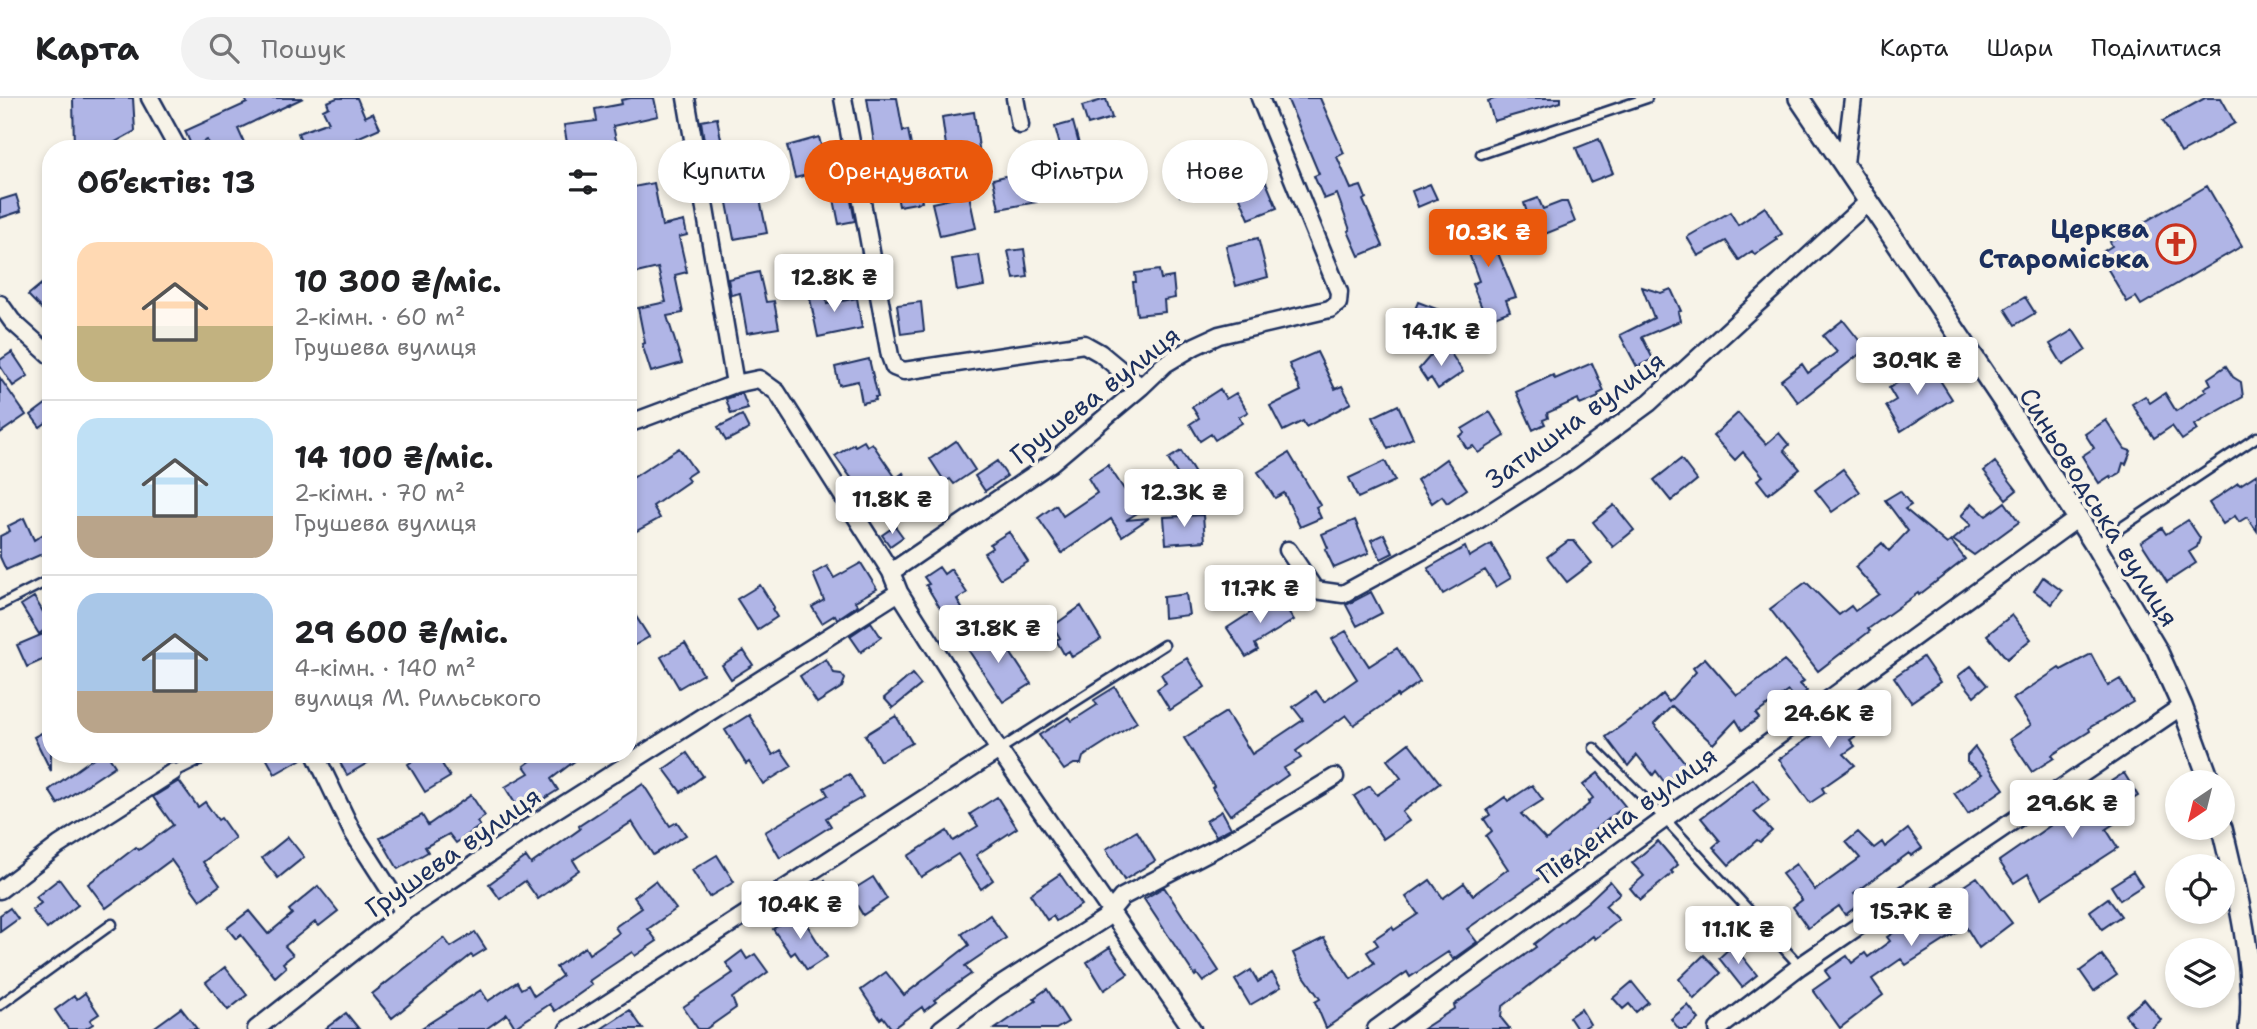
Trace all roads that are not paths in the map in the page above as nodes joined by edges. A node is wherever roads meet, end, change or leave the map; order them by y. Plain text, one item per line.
1 (150, 98) edge
2 (686, 98) edge
3 (843, 98) edge
4 (1015, 98) edge
5 (1260, 98) edge
6 (1647, 98) edge
7 (1800, 98) edge
8 (1853, 98) edge
9 (1020, 125) dead end
10 (173, 140) edge
11 (1482, 154) dead end
12 (1845, 163) junction
13 (1869, 201) junction
14 (0, 304) edge
15 (42, 348) edge
16 (735, 384) junction
17 (1141, 387) junction
18 (637, 421) edge
19 (2257, 438) edge
20 (2078, 518) junction
21 (2095, 545) junction
22 (1288, 550) dead end
23 (891, 572) junction
24 (42, 584) edge
25 (899, 592) junction
26 (0, 605) edge
27 (1164, 645) dead end
28 (2182, 706) junction
29 (1594, 748) dead end
30 (999, 750) junction
31 (637, 758) edge
32 (191, 763) edge
33 (319, 763) edge
34 (629, 763) edge
35 (2206, 770) edge
36 (173, 772) joint
37 (1335, 777) dead end
38 (1664, 818) junction
39 (2225, 840) edge
40 (0, 890) edge
41 (404, 912) junction
42 (1110, 912) junction
43 (112, 924) dead end
44 (1800, 965) junction
45 (0, 1005) edge
46 (256, 1029) edge
47 (568, 1029) edge
48 (941, 1029) edge
49 (1192, 1029) edge
50 (1376, 1029) edge
51 (1718, 1029) edge
52 (2249, 1029) edge

1 - 10 street
2 - 16 street
3 - 17 street
4 - 9 street
5 - 17 street, Грушева вулиця
6 - 11 lane
7 - 12 street, Синьоводська вулиця
8 - 12 street
12 - 13 street, Синьоводська вулиця
13 - 20 street, Синьоводська вулиця
13 - 22 street, Затишна вулиця
14 - 15 street
16 - 18 street
16 - 23 street
17 - 23 street, Грушева вулиця
19 - 21 lane
20 - 21 street, Синьоводська вулиця
20 - 38 street, Південна вулиця
21 - 28 street, Синьоводська вулиця
23 - 25 street
24 - 26 lane
25 - 30 street
25 - 31 street, Грушева вулиця
27 - 30 lane
28 - 35 street, Синьоводська вулиця
28 - 44 street
29 - 38 lane
30 - 42 street
30 - 47 street
32 - 36 street
33 - 41 street
34 - 41 street, Грушева вулиця
36 - 40 street
37 - 42 street
38 - 44 lane
38 - 50 street, Південна вулиця
39 - 52 street
41 - 46 street, Грушева вулиця
42 - 48 street
42 - 49 street
43 - 45 lane
44 - 51 street

